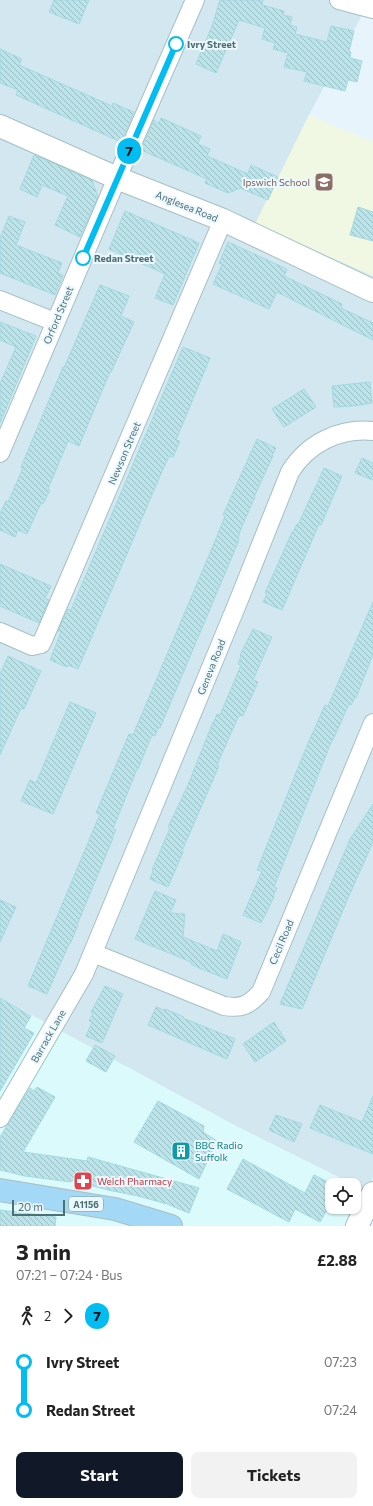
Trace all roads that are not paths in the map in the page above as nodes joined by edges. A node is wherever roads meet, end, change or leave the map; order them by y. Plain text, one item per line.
1 (195, 0) edge
2 (340, 0) edge
3 (373, 9) edge
4 (0, 126) edge
5 (117, 178) junction
6 (223, 220) junction
7 (373, 290) edge
8 (0, 300) edge
9 (55, 322) junction
10 (373, 431) edge
11 (0, 453) edge
12 (1, 637) edge
13 (373, 723) edge
14 (93, 953) junction
15 (0, 1118) edge
16 (0, 1190) edge
17 (171, 1226) edge

1 - 5 street, Orford Street
2 - 3 street
4 - 5 street, Anglesea Road
5 - 6 street, Anglesea Road
5 - 9 street, Orford Street
6 - 7 street, Anglesea Road
6 - 12 street, Newson Street
8 - 9 street
9 - 11 street, Orford Street
10 - 14 street, Geneva Road
13 - 14 street, Cecil Road
14 - 15 street, Barrack Lane
16 - 17 main road, A1156

